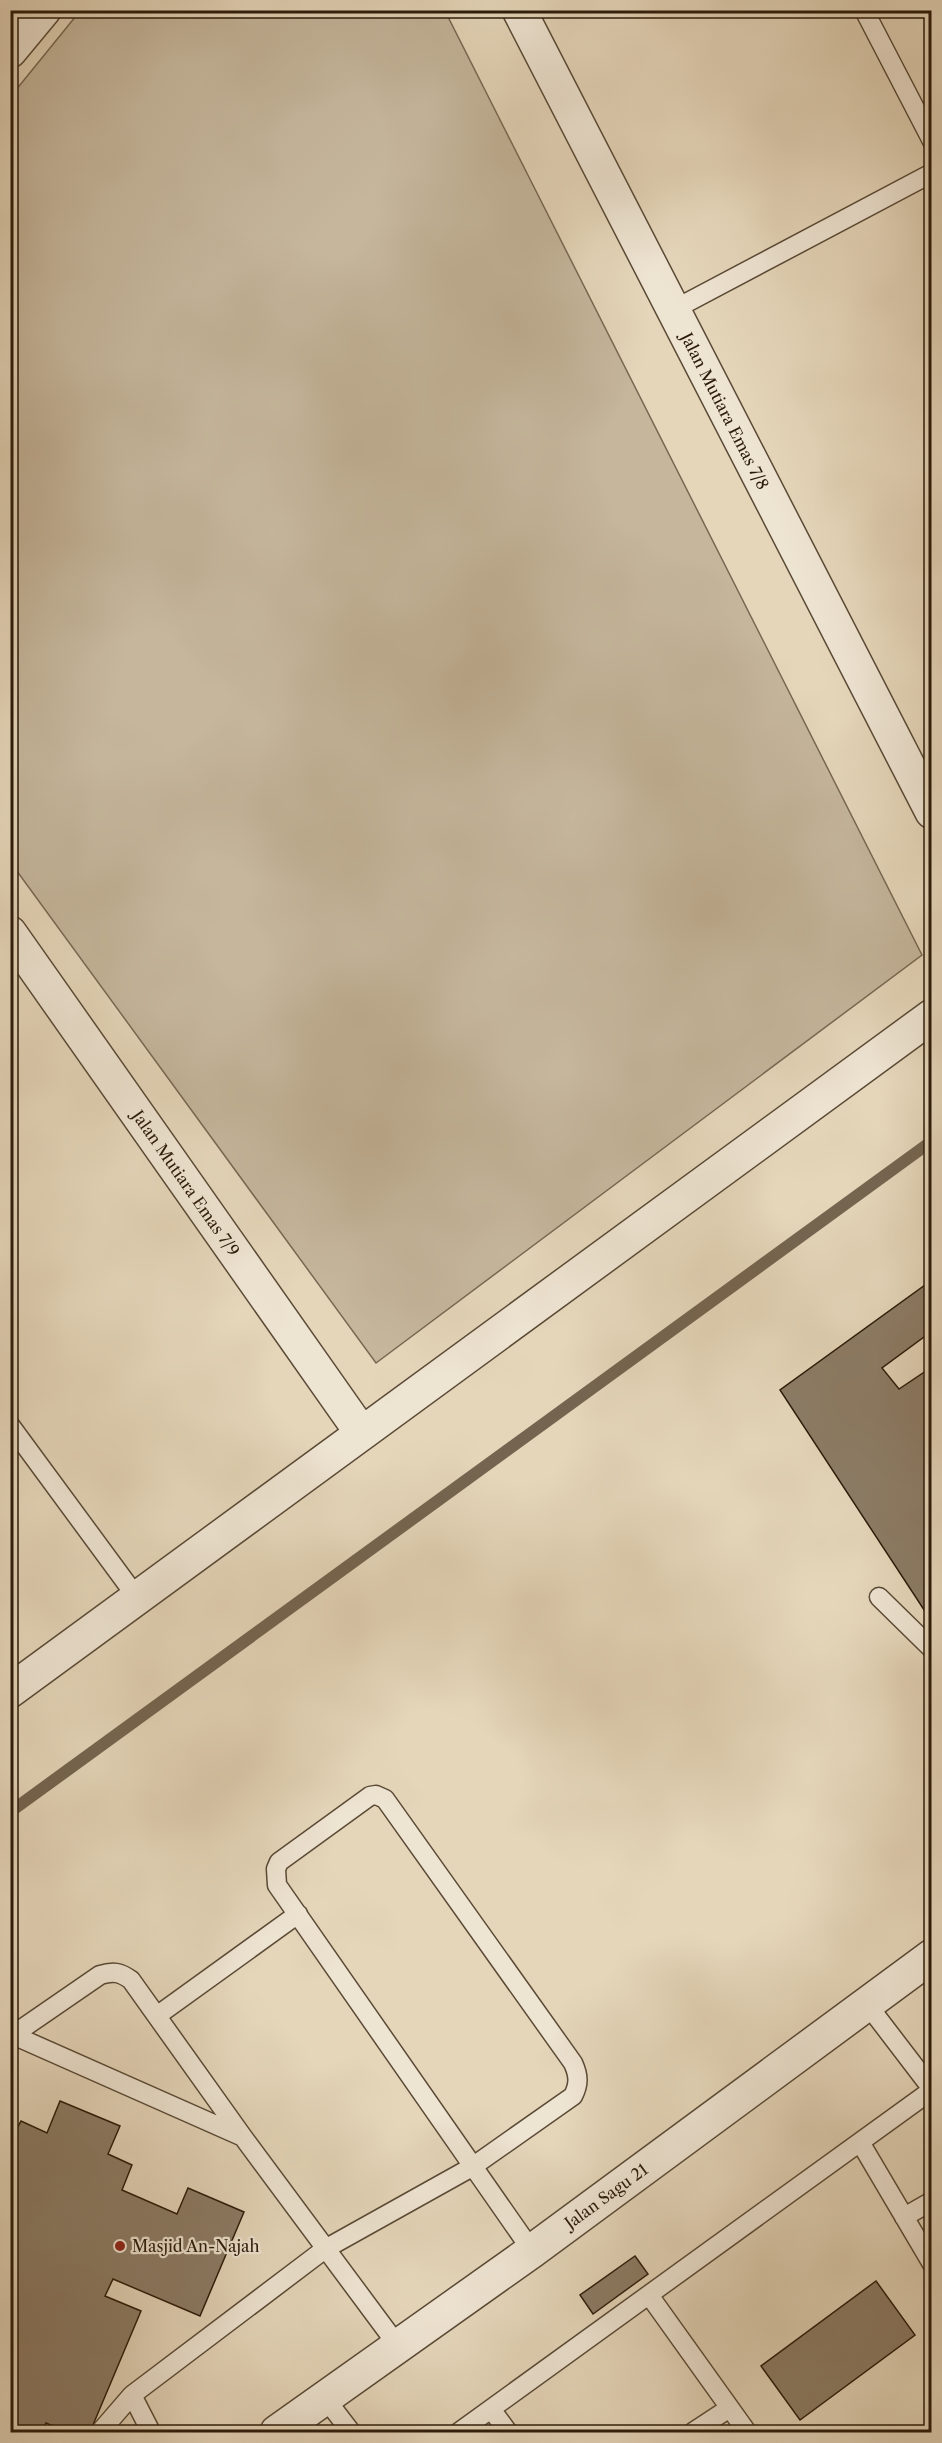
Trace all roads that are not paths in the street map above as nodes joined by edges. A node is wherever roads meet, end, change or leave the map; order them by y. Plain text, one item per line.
1 (44, 10) edge
2 (519, 10) edge
3 (864, 10) edge
4 (10, 51) edge
5 (932, 141) edge
6 (932, 173) edge
7 (673, 310) junction
8 (932, 812) edge
9 (10, 933) edge
10 (932, 1016) edge
11 (10, 1425) edge
12 (361, 1432) junction
13 (879, 1597) dead end
14 (138, 1599) junction
15 (932, 1649) edge
16 (10, 1691) edge
17 (298, 1914) junction
18 (932, 1956) edge
19 (867, 2004) junction
20 (158, 2015) junction
21 (13, 2037) edge
22 (932, 2089) edge
23 (243, 2137) junction
24 (860, 2142) junction
25 (472, 2166) junction
26 (932, 2201) edge
27 (904, 2217) junction
28 (325, 2249) junction
29 (532, 2251) junction
30 (932, 2264) edge
31 (649, 2295) junction
32 (398, 2346) junction
33 (132, 2395) junction
34 (325, 2398) junction
35 (491, 2409) junction
36 (728, 2409) junction
37 (100, 2433) edge
38 (151, 2433) edge
39 (277, 2433) edge
40 (351, 2433) edge
41 (459, 2433) edge
42 (508, 2433) edge
43 (693, 2433) edge
44 (747, 2433) edge

1 - 4 street
2 - 7 street, Jalan Mutiara Emas 7/8
3 - 5 lane
6 - 7 lane
7 - 8 street, Jalan Mutiara Emas 7/8
9 - 12 street, Jalan Mutiara Emas 7/9
10 - 12 street
11 - 14 lane
12 - 14 street
13 - 15 lane
14 - 16 street
17 - 20 lane
17 - 25 lane
17 - 25 lane
18 - 19 street, Jalan Sagu 21
19 - 22 lane
19 - 29 street, Jalan Sagu 21
20 - 21 lane
20 - 23 lane
21 - 23 lane
22 - 24 lane
23 - 28 lane
24 - 27 lane
24 - 31 lane
25 - 28 lane
25 - 29 lane
26 - 27 lane
27 - 30 lane
28 - 32 lane
28 - 33 lane
29 - 32 street, Jalan Sagu 21
31 - 35 lane
31 - 36 lane
32 - 34 street, Jalan Sagu 21
33 - 37 lane
33 - 38 lane
34 - 39 street, Jalan Sagu 21
34 - 40 lane
35 - 41 lane
35 - 42 lane
36 - 43 lane
36 - 44 lane

